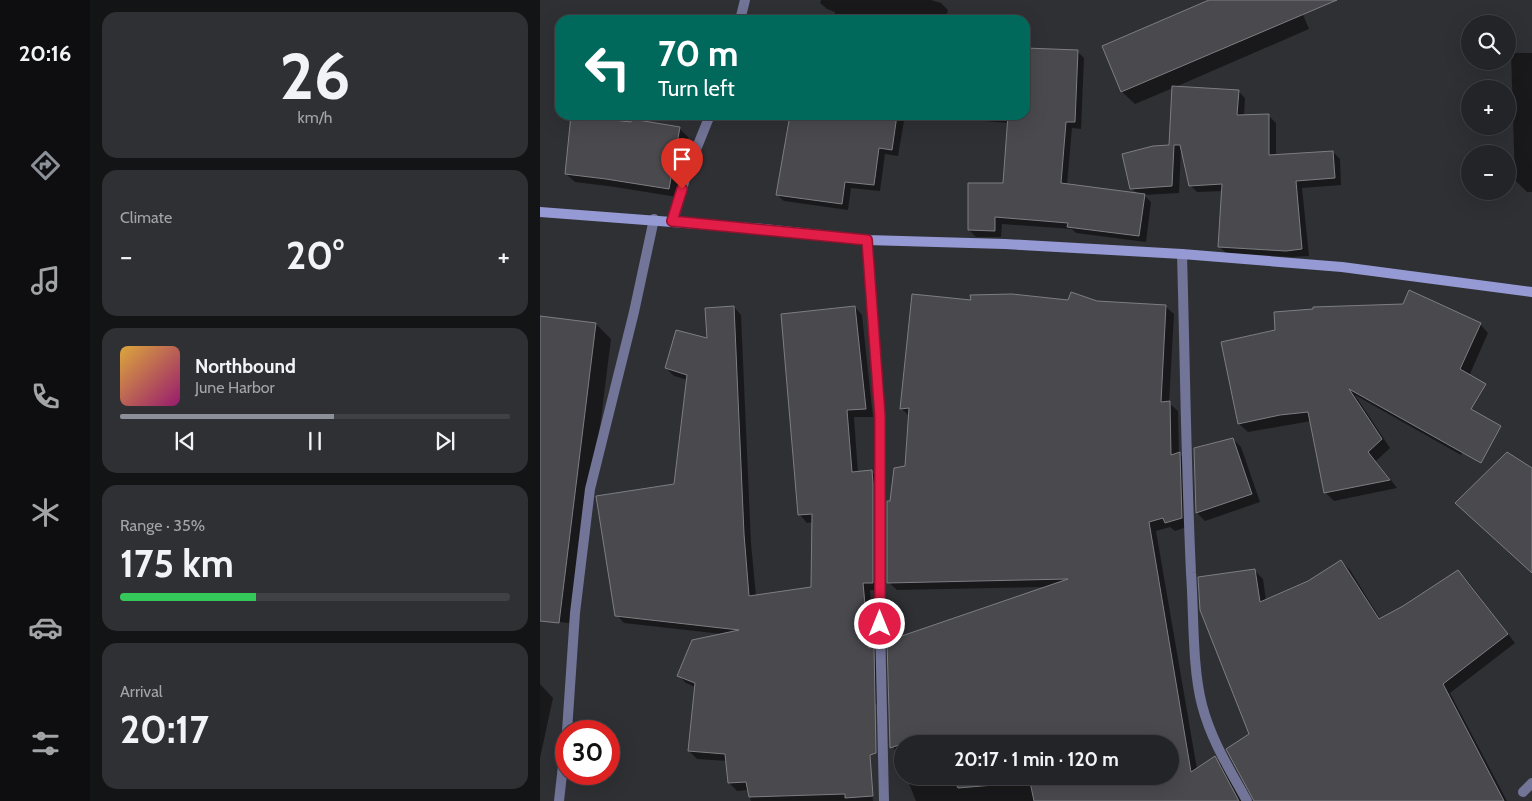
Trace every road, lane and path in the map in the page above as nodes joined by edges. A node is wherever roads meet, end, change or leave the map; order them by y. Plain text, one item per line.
1 (746, 0) edge
2 (742, 15) edge
3 (708, 120) edge
4 (540, 212) edge
5 (654, 219) junction
6 (672, 221) junction
7 (867, 240) junction
8 (1182, 254) junction
9 (1532, 292) edge
10 (568, 720) edge
11 (1532, 783) edge
12 (561, 785) edge
13 (1522, 792) dead end
14 (559, 801) edge
15 (884, 801) edge
16 (1247, 801) edge

1 - 2 street
3 - 6 street
4 - 5 main road
5 - 6 main road
5 - 10 street
6 - 7 main road
7 - 8 main road
7 - 15 street
8 - 9 main road
8 - 16 street
11 - 13 street
12 - 14 street

